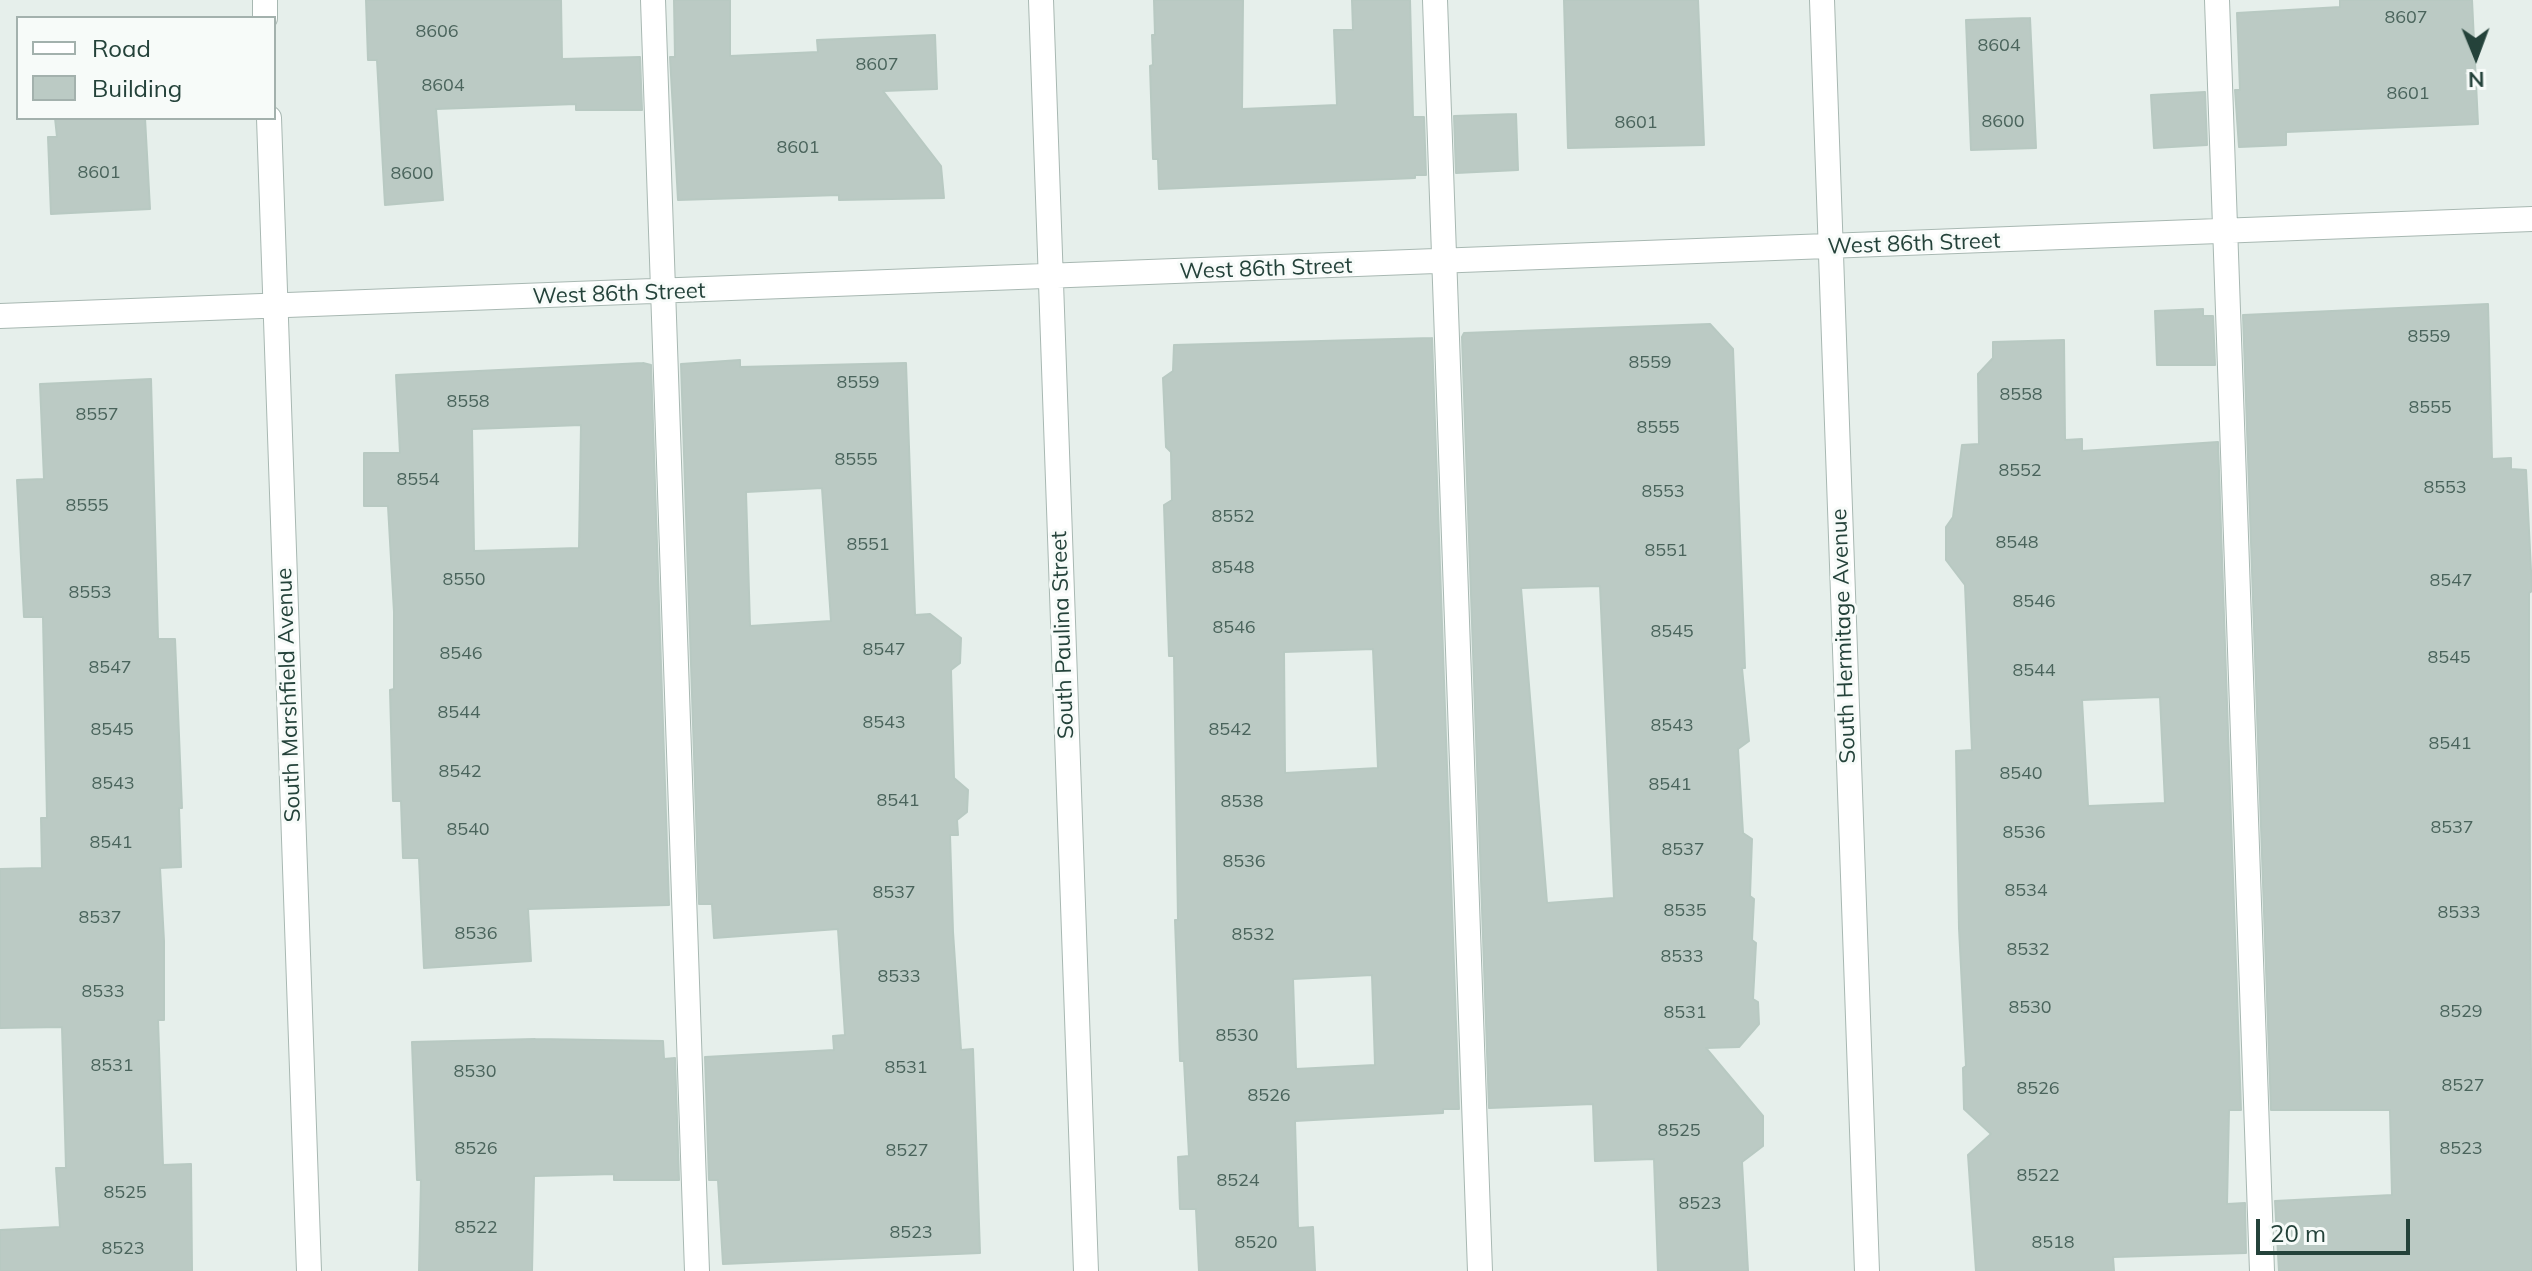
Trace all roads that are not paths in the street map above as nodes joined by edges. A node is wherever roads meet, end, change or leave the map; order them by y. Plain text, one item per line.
1 (653, 0) edge
2 (1041, 0) edge
3 (1435, 0) edge
4 (1822, 0) edge
5 (2217, 0) edge
6 (269, 120) edge
7 (2532, 219) edge
8 (2227, 231) junction
9 (1830, 247) junction
10 (1445, 262) junction
11 (1051, 278) junction
12 (664, 292) junction
13 (276, 306) junction
14 (0, 316) edge
15 (309, 1271) edge
16 (697, 1271) edge
17 (1086, 1271) edge
18 (1480, 1271) edge
19 (1867, 1271) edge
20 (2262, 1271) edge

1 - 12 street
2 - 11 street, South Paulina Street
3 - 10 street
4 - 9 street, South Hermitage Avenue
5 - 8 street
6 - 13 street, South Marshfield Avenue
7 - 8 street, West 86th Street
8 - 9 street, West 86th Street
8 - 20 street
9 - 10 street, West 86th Street
9 - 19 street, South Hermitage Avenue
10 - 11 street, West 86th Street
10 - 18 street
11 - 12 street, West 86th Street
11 - 17 street, South Paulina Street
12 - 13 street, West 86th Street
12 - 16 street
13 - 14 street, West 86th Street
13 - 15 street, South Marshfield Avenue

